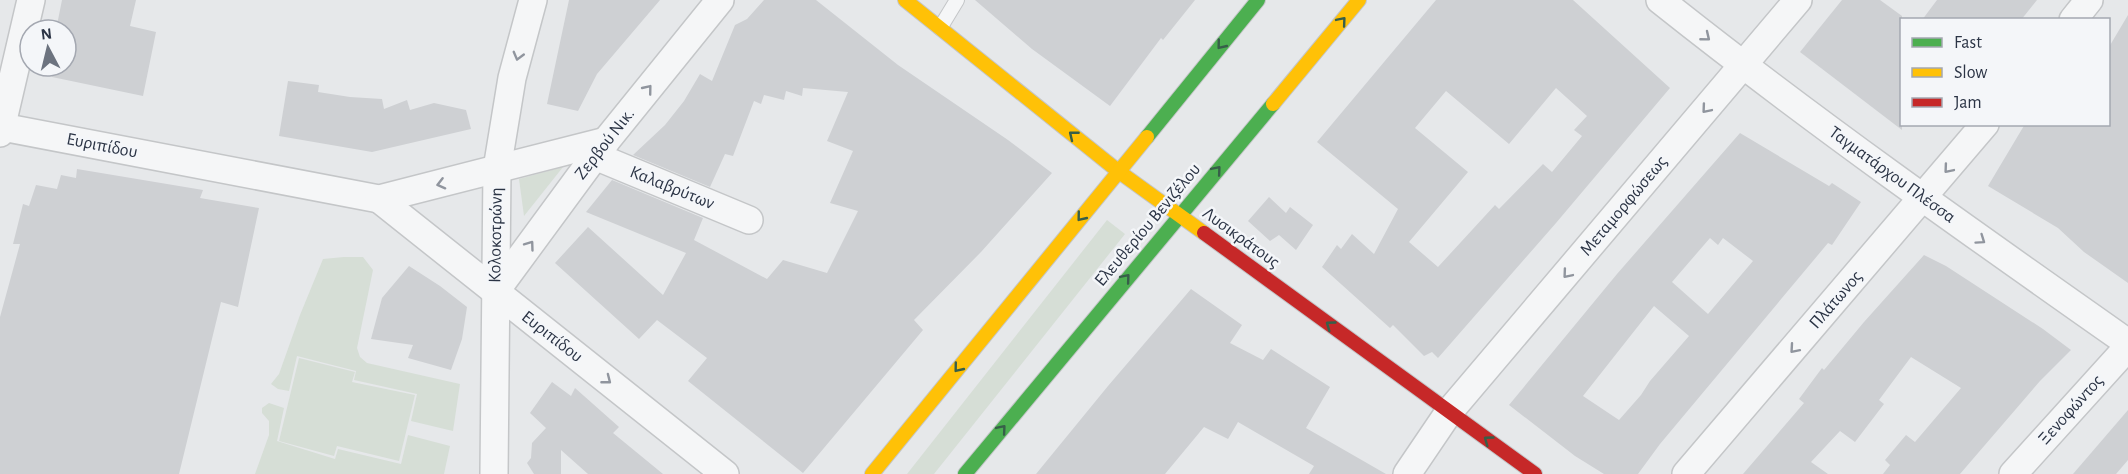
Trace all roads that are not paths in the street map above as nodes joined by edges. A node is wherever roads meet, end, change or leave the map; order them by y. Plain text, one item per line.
1 (31, 0) edge
2 (533, 0) edge
3 (720, 0) edge
4 (905, 0) edge
5 (957, 0) edge
6 (1258, 0) edge
7 (1359, 0) edge
8 (1660, 0) edge
9 (1798, 0) edge
10 (2089, 0) edge
11 (2075, 18) edge
12 (940, 28) junction
13 (1743, 66) junction
14 (1983, 126) edge
15 (1, 130) edge
16 (601, 149) junction
17 (498, 169) junction
18 (1118, 171) junction
19 (379, 199) junction
20 (1923, 199) junction
21 (1179, 215) junction
22 (749, 220) dead end
23 (495, 292) junction
24 (2128, 345) edge
25 (1449, 412) junction
26 (495, 474) edge
27 (725, 474) edge
28 (872, 474) edge
29 (965, 474) edge
30 (1407, 474) edge
31 (1535, 474) edge
32 (1686, 474) edge
33 (2013, 474) edge

1 - 15 street
2 -> 17 street, Κολοκοτρώνη
16 -> 3 street, Ζερβού Νικ.
4 - 12 main road, Λυσικράτους
5 - 12 lane
6 -> 18 main road
21 -> 7 main road, Ελευθερίου Βενιζέλου
8 -> 13 street, Ταγματάρχου Πλέσσα
9 - 13 street, Μεταμορφώσεως
10 - 11 street
18 -> 12 main road, Λυσικράτους
13 - 20 street, Ταγματάρχου Πλέσσα
13 -> 25 street, Μεταμορφώσεως
14 -> 20 street, Πλάτωνος
15 - 19 street, Ευριπίδου
16 - 17 street, Ευριπίδου
16 - 22 street, Καλαβρύτων
23 -> 16 street, Ζερβού Νικ.
17 -> 19 street, Ευριπίδου
17 - 23 street, Κολοκοτρώνη
18 - 21 main road, Λυσικράτους
18 -> 28 main road
19 - 23 street, Ευριπίδου
20 -> 24 street, Ταγματάρχου Πλέσσα
20 -> 32 street, Πλάτωνος
25 -> 21 main road, Λυσικράτους
29 -> 21 main road, Ελευθερίου Βενιζέλου
23 - 26 street, Κολοκοτρώνη
23 -> 27 street, Ευριπίδου
24 - 33 street, Ξενοφώντος
25 - 30 street, Μεταμορφώσεως
31 -> 25 main road, Λυσικράτους

